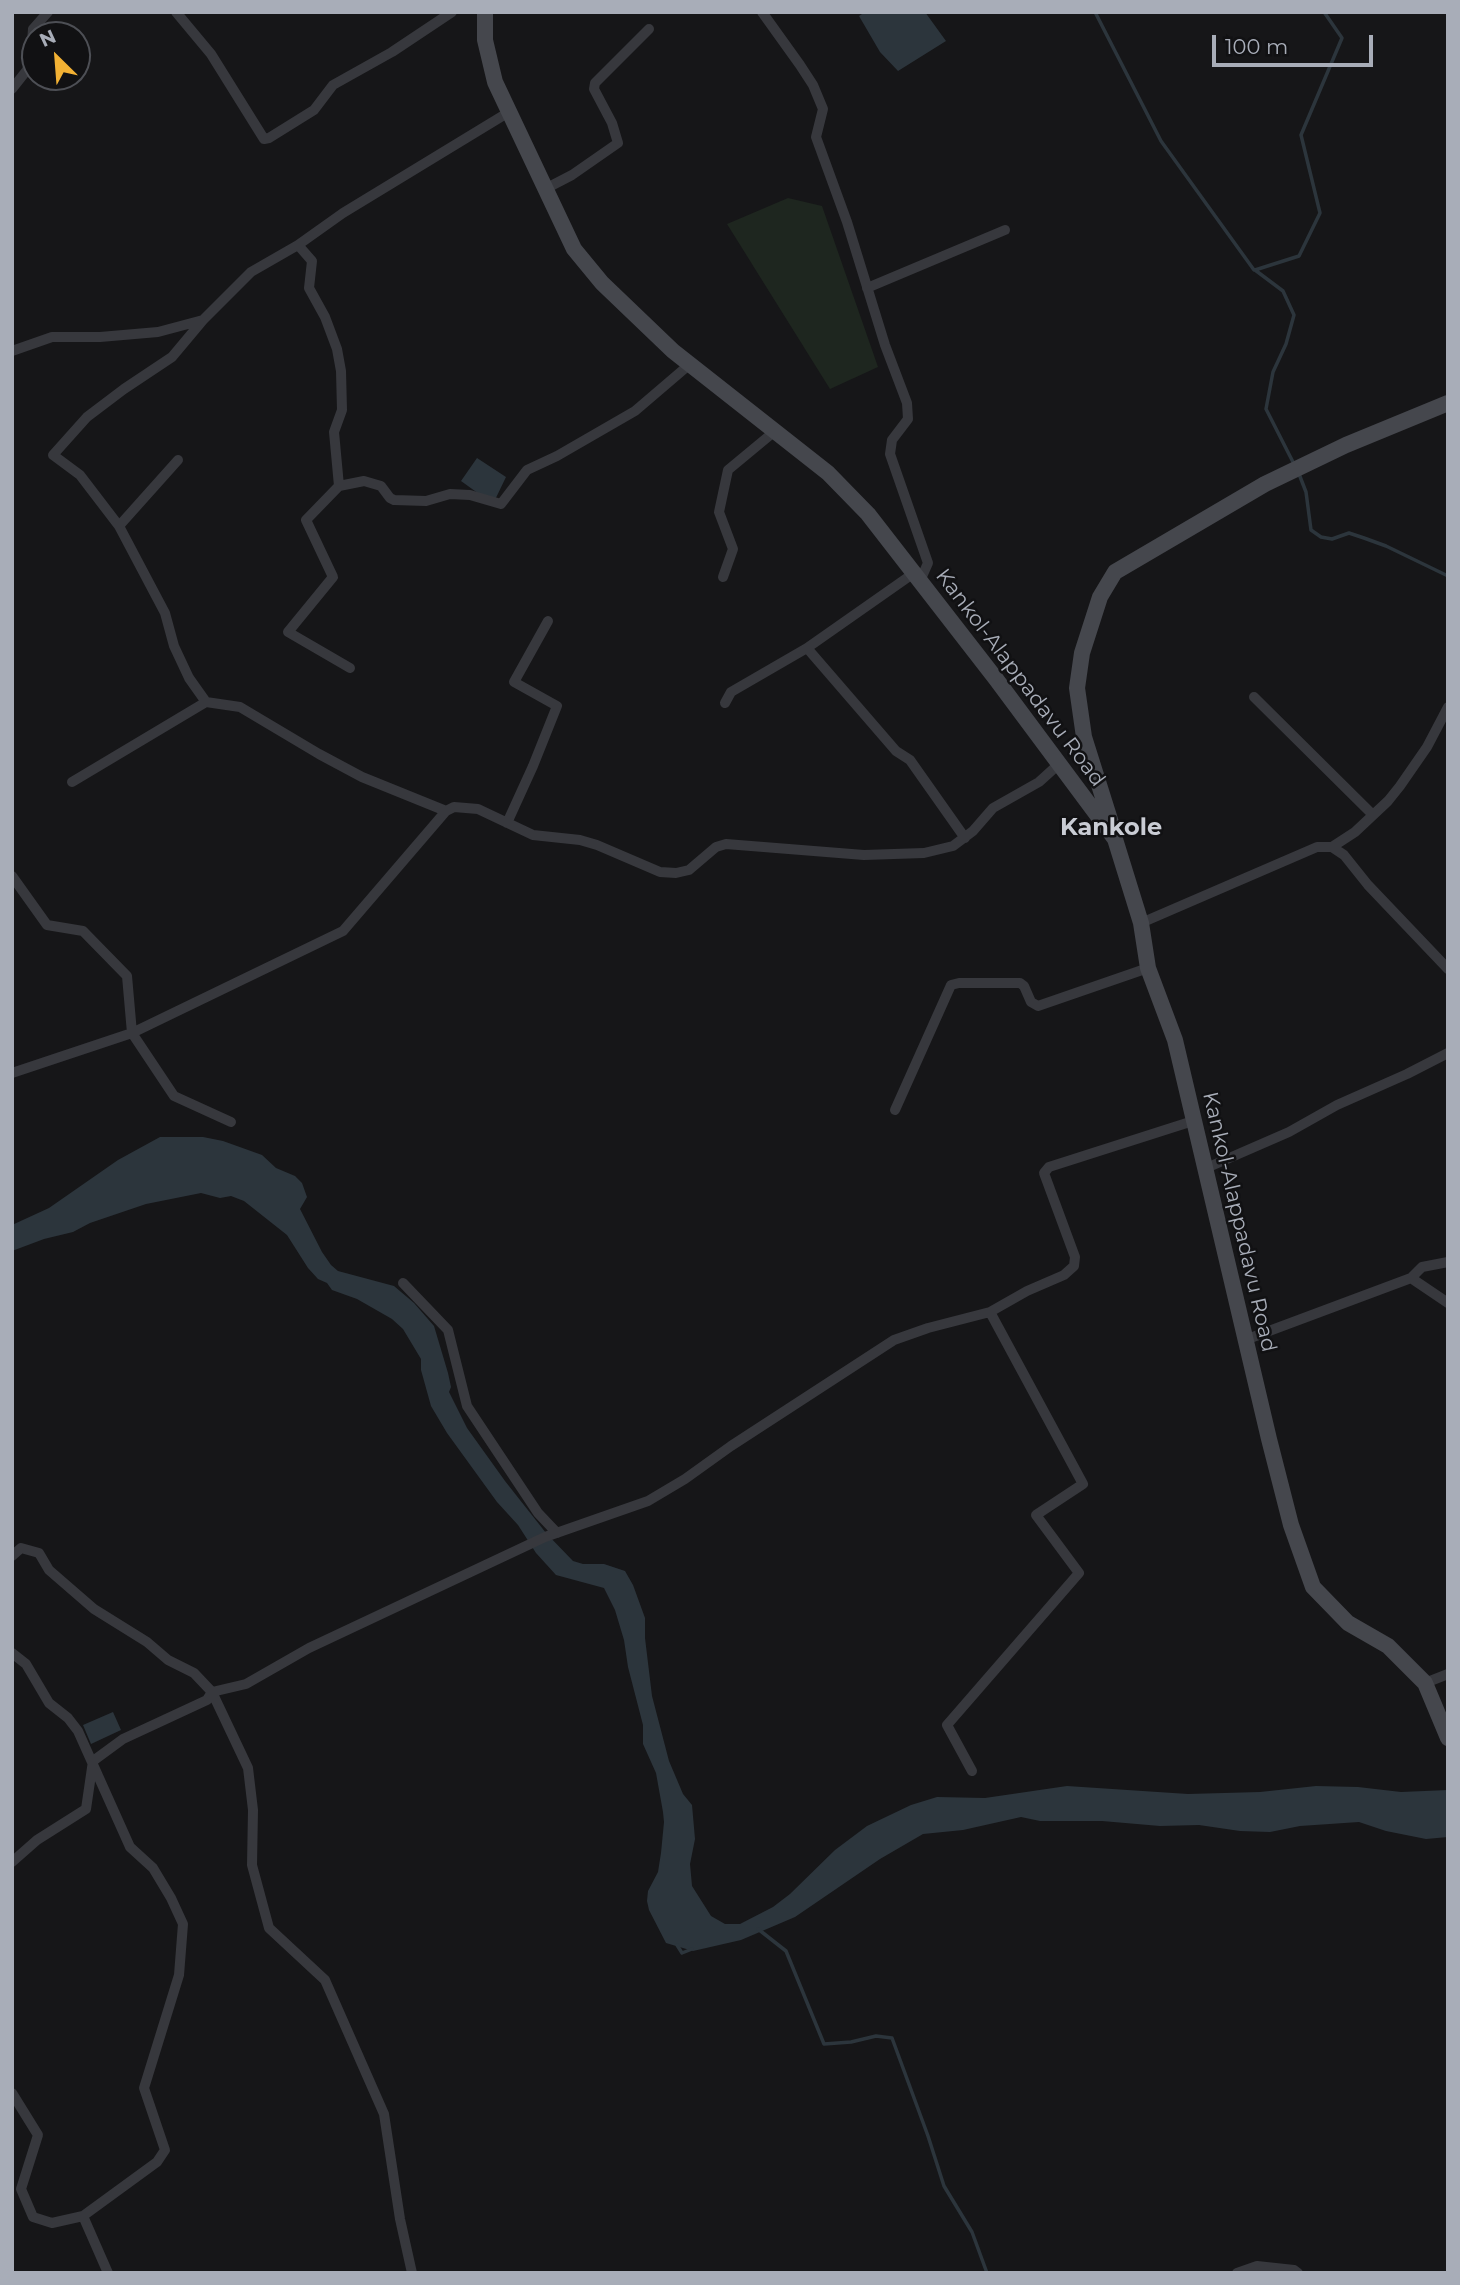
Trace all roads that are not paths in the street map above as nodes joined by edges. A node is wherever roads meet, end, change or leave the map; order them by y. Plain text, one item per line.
1 (48, 12) edge
2 (176, 12) edge
3 (452, 12) edge
4 (485, 12) edge
5 (762, 12) edge
6 (649, 29) dead end
7 (12, 89) edge
8 (509, 112) junction
9 (545, 189) junction
10 (1005, 230) dead end
11 (298, 245) junction
12 (867, 288) junction
13 (204, 320) junction
14 (12, 351) edge
15 (690, 364) junction
16 (1448, 403) edge
17 (775, 431) junction
18 (178, 460) dead end
19 (339, 486) junction
20 (119, 526) junction
21 (723, 577) dead end
22 (917, 577) junction
23 (548, 621) dead end
24 (807, 648) junction
25 (351, 668) dead end
26 (1254, 697) dead end
27 (206, 702) junction
28 (725, 704) dead end
29 (1448, 707) edge
30 (1060, 763) junction
31 (72, 782) dead end
32 (446, 811) junction
33 (1373, 815) junction
34 (507, 823) junction
35 (965, 838) junction
36 (1115, 839) junction
37 (1332, 848) junction
38 (12, 876) edge
39 (1141, 923) junction
40 (1148, 968) junction
41 (1448, 969) edge
42 (132, 1033) junction
43 (1448, 1053) edge
44 (12, 1073) edge
45 (895, 1110) dead end
46 (1193, 1121) junction
47 (232, 1122) dead end
48 (1204, 1169) junction
49 (1448, 1262) edge
50 (1411, 1278) junction
51 (403, 1283) dead end
52 (1448, 1303) edge
53 (990, 1312) junction
54 (1245, 1340) junction
55 (557, 1533) junction
56 (12, 1556) edge
57 (12, 1653) edge
58 (1448, 1674) edge
59 (1425, 1683) junction
60 (212, 1692) junction
61 (1448, 1738) edge
62 (93, 1761) junction
63 (972, 1771) dead end
64 (12, 1862) edge
65 (12, 2093) edge
66 (83, 2216) junction
67 (108, 2273) edge
68 (412, 2273) edge
69 (1237, 2273) edge
70 (1298, 2273) edge

1 - 7 street
2 - 3 street
4 - 8 main road, Kankol-Alappadavu Road
5 - 12 street
6 - 9 street
8 - 9 main road, Kankol-Alappadavu Road
8 - 11 street
9 - 15 main road, Kankol-Alappadavu Road
10 - 12 street
11 - 13 street
11 - 19 street
12 - 22 street
13 - 14 street
13 - 20 street
15 - 17 main road, Kankol-Alappadavu Road
15 - 19 street
16 - 36 main road
17 - 21 street
17 - 22 main road, Kankol-Alappadavu Road
18 - 20 street
19 - 25 street
20 - 27 street
22 - 24 street
22 - 30 main road, Kankol-Alappadavu Road
23 - 34 street
24 - 28 street
24 - 35 street
26 - 33 street
27 - 31 street
27 - 32 street
29 - 33 street
30 - 35 street
30 - 36 main road, Kankol-Alappadavu Road
32 - 34 street
32 - 42 street
33 - 37 street
34 - 35 street
36 - 39 main road, Kankol-Alappadavu Road
37 - 39 street
37 - 41 street
38 - 42 street
39 - 40 main road, Kankol-Alappadavu Road
40 - 45 street
40 - 46 main road, Kankol-Alappadavu Road
42 - 44 street
42 - 47 street
43 - 48 street
46 - 48 main road, Kankol-Alappadavu Road
46 - 53 street
48 - 54 main road, Kankol-Alappadavu Road
49 - 50 street
50 - 52 street
50 - 54 street
51 - 55 street
53 - 55 street
53 - 63 street
54 - 59 main road, Kankol-Alappadavu Road
55 - 60 street
56 - 60 street
57 - 62 street
58 - 59 street
59 - 61 main road, Kankol-Alappadavu Road
60 - 62 street
60 - 68 street
62 - 64 street
62 - 66 street
65 - 66 street
66 - 67 street
69 - 70 street

